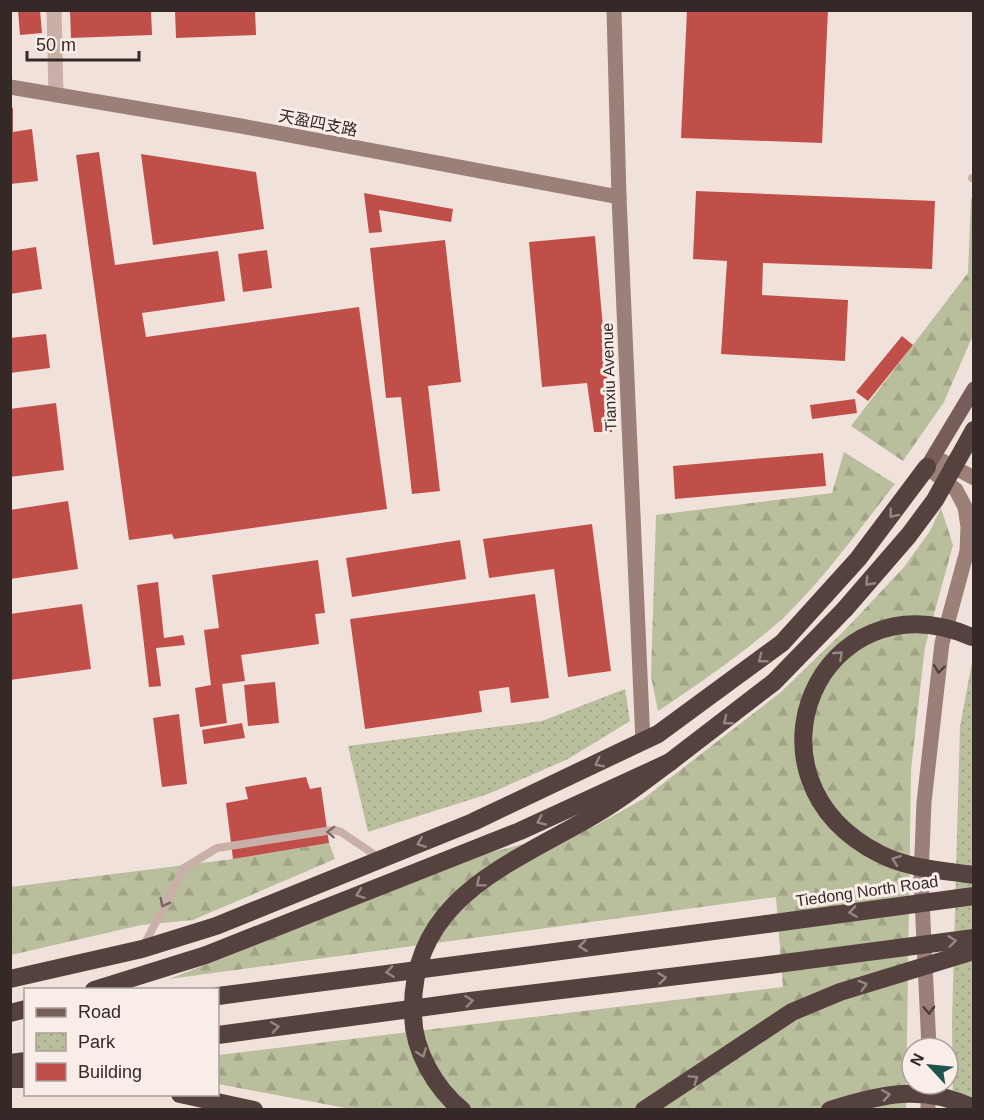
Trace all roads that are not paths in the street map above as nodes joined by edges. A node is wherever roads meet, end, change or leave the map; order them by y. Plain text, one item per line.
1 (54, 10) edge
2 (614, 10) edge
3 (10, 87) edge
4 (56, 95) junction
5 (619, 197) junction
6 (974, 389) edge
7 (974, 430) edge
8 (931, 462) junction
9 (974, 478) edge
10 (970, 546) edge
11 (974, 638) edge
12 (643, 742) junction
13 (670, 762) junction
14 (381, 860) junction
15 (974, 875) edge
16 (974, 896) edge
17 (974, 938) edge
18 (142, 950) junction
19 (974, 951) edge
20 (10, 979) edge
21 (100, 988) edge
22 (219, 996) edge
23 (219, 1035) edge
24 (928, 1036) edge
25 (185, 1096) edge
26 (974, 1108) edge
27 (254, 1110) edge
28 (462, 1110) edge
29 (644, 1110) edge
30 (830, 1110) edge

1 - 4 street
2 - 5 street, Tianxiu Avenue
3 - 4 street, 天盈四支路
4 - 5 street, 天盈四支路
5 - 12 street, Tianxiu Avenue
6 - 8 main road
7 -> 13 highway, bridge
8 - 9 street
8 - 10 street
8 -> 12 highway
10 -> 24 street
15 -> 11 highway, bridge
12 -> 14 highway
13 -> 21 highway, bridge
13 -> 28 highway, bridge
14 - 18 highway
14 -> 18 lane
16 -> 22 highway, Tiedong North Road, bridge
23 -> 17 highway, bridge
18 - 20 highway
29 -> 19 highway, bridge
25 - 27 highway
30 -> 26 highway, bridge

